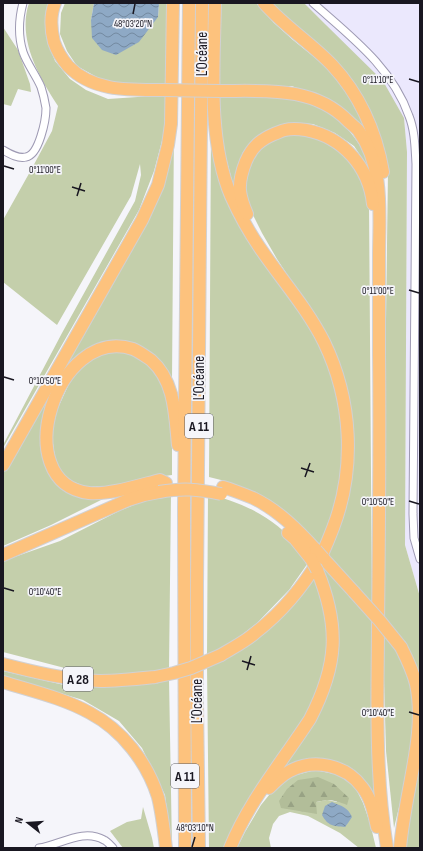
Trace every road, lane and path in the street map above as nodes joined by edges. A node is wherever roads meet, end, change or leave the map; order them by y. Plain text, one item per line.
1 (23, 3) edge
2 (55, 3) edge
3 (173, 3) edge
4 (189, 3) edge
5 (202, 3) edge
6 (215, 3) edge
7 (264, 3) edge
8 (313, 3) edge
9 (3, 150) edge
10 (268, 258) junction
11 (379, 311) junction
12 (3, 465) edge
13 (161, 485) junction
14 (184, 509) junction
15 (3, 555) edge
16 (317, 559) junction
17 (420, 559) edge
18 (3, 664) edge
19 (3, 682) edge
20 (378, 707) junction
21 (240, 827) junction
22 (40, 848) edge
23 (113, 848) edge
24 (166, 848) edge
25 (185, 848) edge
26 (199, 848) edge
27 (230, 848) edge
28 (381, 848) edge
29 (387, 848) edge
30 (390, 848) edge
31 (400, 848) edge

1 - 9 street
2 - 11 highway, bridge
3 - 12 highway
4 - 14 highway, L’Océane / A 11
5 - 26 highway, L’Océane / A 11
6 - 10 highway
7 - 11 highway
8 - 17 street
10 - 11 highway
10 - 18 highway, A 28, bridge
11 - 20 highway
13 - 14 highway
13 - 15 highway
13 - 16 highway, bridge
14 - 25 highway, L’Océane / A 11
16 - 21 highway
16 - 31 highway, bridge
19 - 24 highway
20 - 29 highway
20 - 30 highway
21 - 27 highway
21 - 28 highway
22 - 23 street

